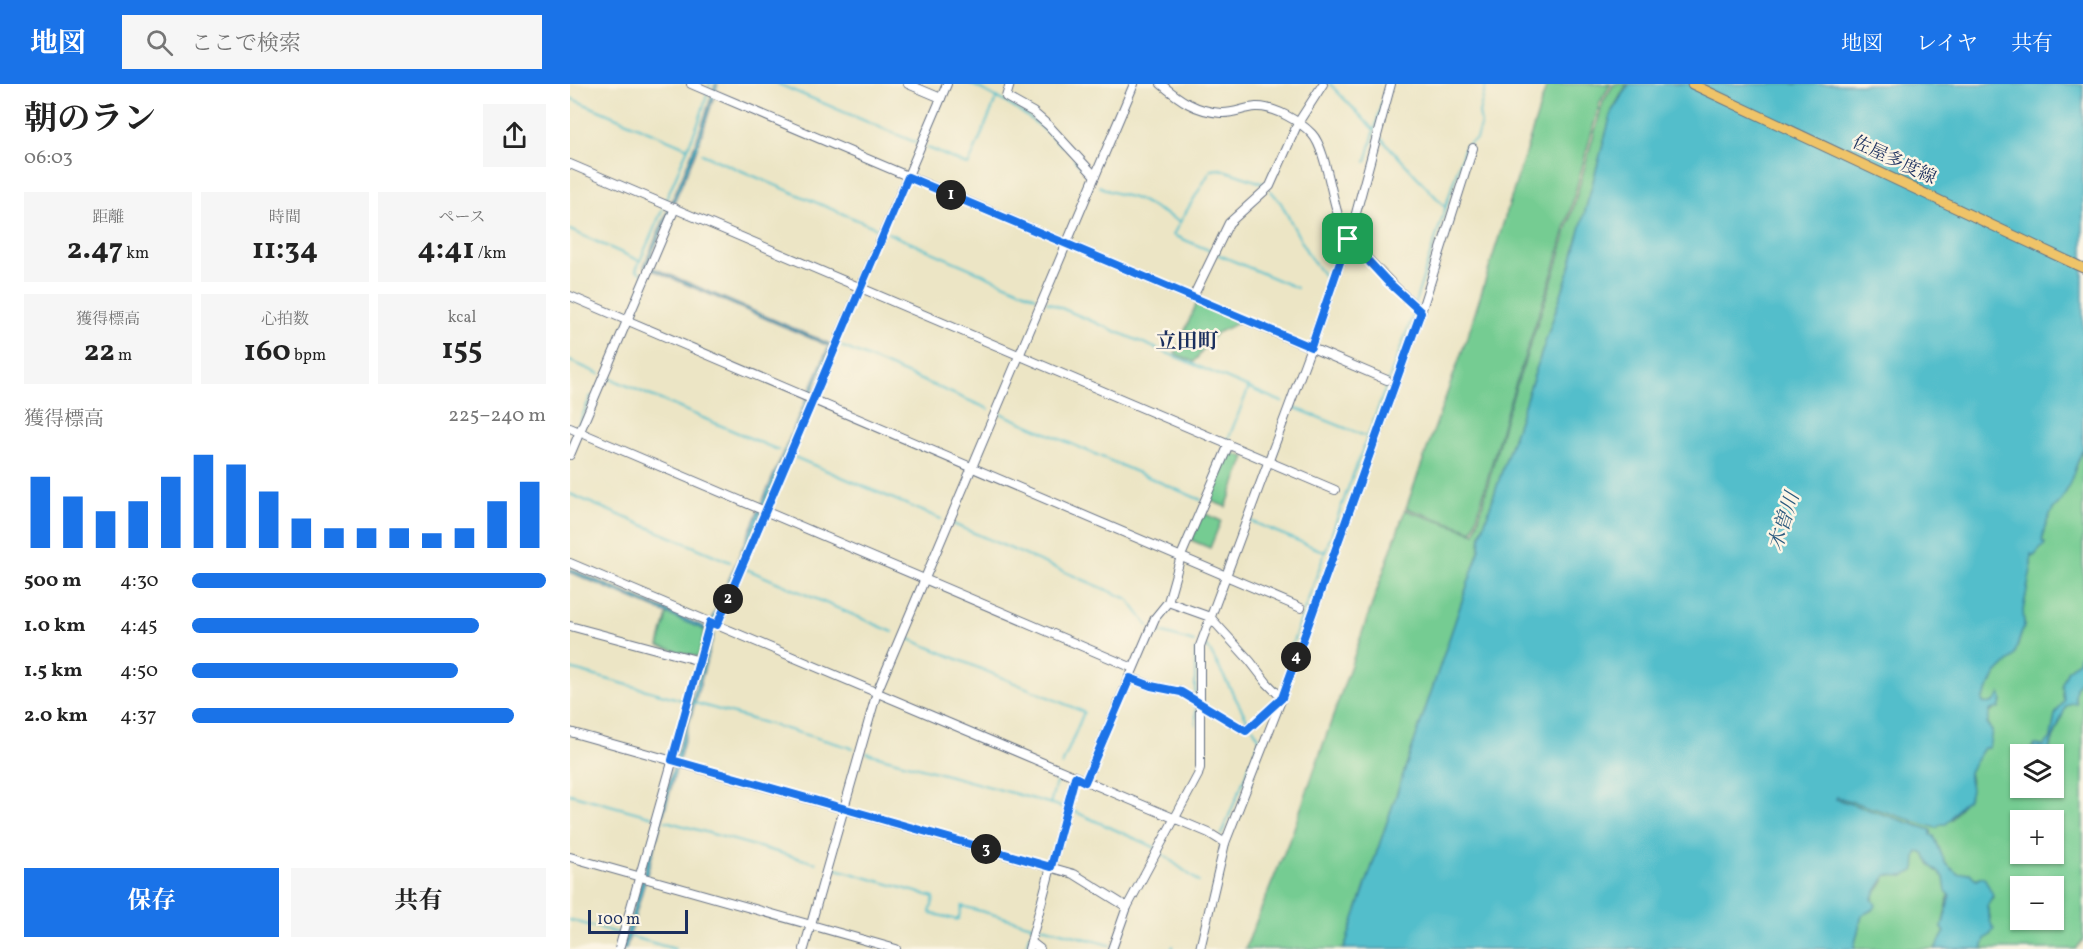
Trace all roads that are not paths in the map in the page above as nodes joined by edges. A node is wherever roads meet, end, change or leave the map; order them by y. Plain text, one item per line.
1 (691, 84) edge
2 (908, 84) edge
3 (947, 84) edge
4 (1010, 84) edge
5 (1134, 84) edge
6 (1161, 84) edge
7 (1323, 84) edge
8 (1391, 84) edge
9 (1692, 84) edge
10 (941, 98) junction
11 (1298, 123) junction
12 (1473, 147) dead end
13 (570, 164) edge
14 (1095, 176) junction
15 (908, 177) junction
16 (672, 207) junction
17 (1348, 239) junction
18 (1067, 243) junction
19 (2083, 268) edge
20 (861, 287) junction
21 (570, 296) edge
22 (1193, 297) junction
23 (1421, 312) junction
24 (627, 321) junction
25 (1311, 347) junction
26 (1019, 355) junction
27 (1387, 380) dead end
28 (810, 398) junction
29 (570, 428) edge
30 (580, 432) junction
31 (1229, 444) junction
32 (570, 455) edge
33 (1268, 461) junction
34 (971, 468) junction
35 (1335, 489) dead end
36 (762, 509) junction
37 (1181, 556) junction
38 (570, 563) edge
39 (1226, 575) junction
40 (925, 579) junction
41 (1168, 602) junction
42 (1301, 608) dead end
43 (1210, 617) junction
44 (713, 623) junction
45 (570, 626) edge
46 (700, 661) junction
47 (1133, 668) junction
48 (1130, 678) junction
49 (877, 692) junction
50 (1282, 698) junction
51 (1199, 703) junction
52 (570, 732) edge
53 (675, 761) junction
54 (1075, 777) junction
55 (1085, 782) junction
56 (844, 809) junction
57 (1175, 819) junction
58 (1225, 843) junction
59 (570, 857) edge
60 (1051, 867) junction
61 (643, 877) junction
62 (1125, 906) junction
63 (811, 925) junction
64 (1030, 946) edge
65 (619, 949) edge
66 (804, 949) edge
67 (896, 949) edge
68 (1040, 949) edge
69 (1112, 949) edge
70 (1200, 949) edge

1 - 15 street
2 - 10 street
3 - 10 street
4 - 14 street
5 - 14 street
6 - 11 street
7 - 11 street
8 - 17 street
9 - 19 main road, 佐屋多度線
10 - 15 street
11 - 17 street
11 - 22 street
12 - 23 street
13 - 16 street
14 - 18 street
15 - 18 street
15 - 20 street
16 - 20 street
16 - 24 street
17 - 23 street
17 - 25 street
18 - 22 street
18 - 26 street
20 - 26 street
20 - 28 street
21 - 24 street
22 - 25 street
23 - 50 street
24 - 28 street
24 - 30 street
25 - 27 street
25 - 33 street
26 - 31 street
26 - 34 street
28 - 34 street
28 - 36 street
29 - 30 street
30 - 32 street
30 - 36 street
31 - 33 street
31 - 37 street
33 - 35 street
33 - 39 street
34 - 37 street
34 - 40 street
36 - 40 street
36 - 44 street
37 - 39 street
37 - 41 street
38 - 44 street
39 - 42 street
39 - 43 street
40 - 47 street
40 - 49 street
41 - 43 street
41 - 47 street
43 - 50 street
43 - 51 street
44 - 46 street
44 - 49 street
45 - 46 street
46 - 53 street
47 - 48 street
48 - 51 street
48 - 55 street
49 - 54 street
49 - 56 street
50 - 51 street
50 - 58 street
51 - 57 street
52 - 53 street
53 - 56 street
53 - 61 street
54 - 55 street
54 - 60 street
55 - 57 street
56 - 60 street
56 - 63 street
57 - 58 street
57 - 62 street
58 - 70 street
59 - 61 street
60 - 62 street
60 - 64 street
61 - 63 street
61 - 65 street
62 - 69 street
63 - 66 street
63 - 67 street
64 - 68 street

